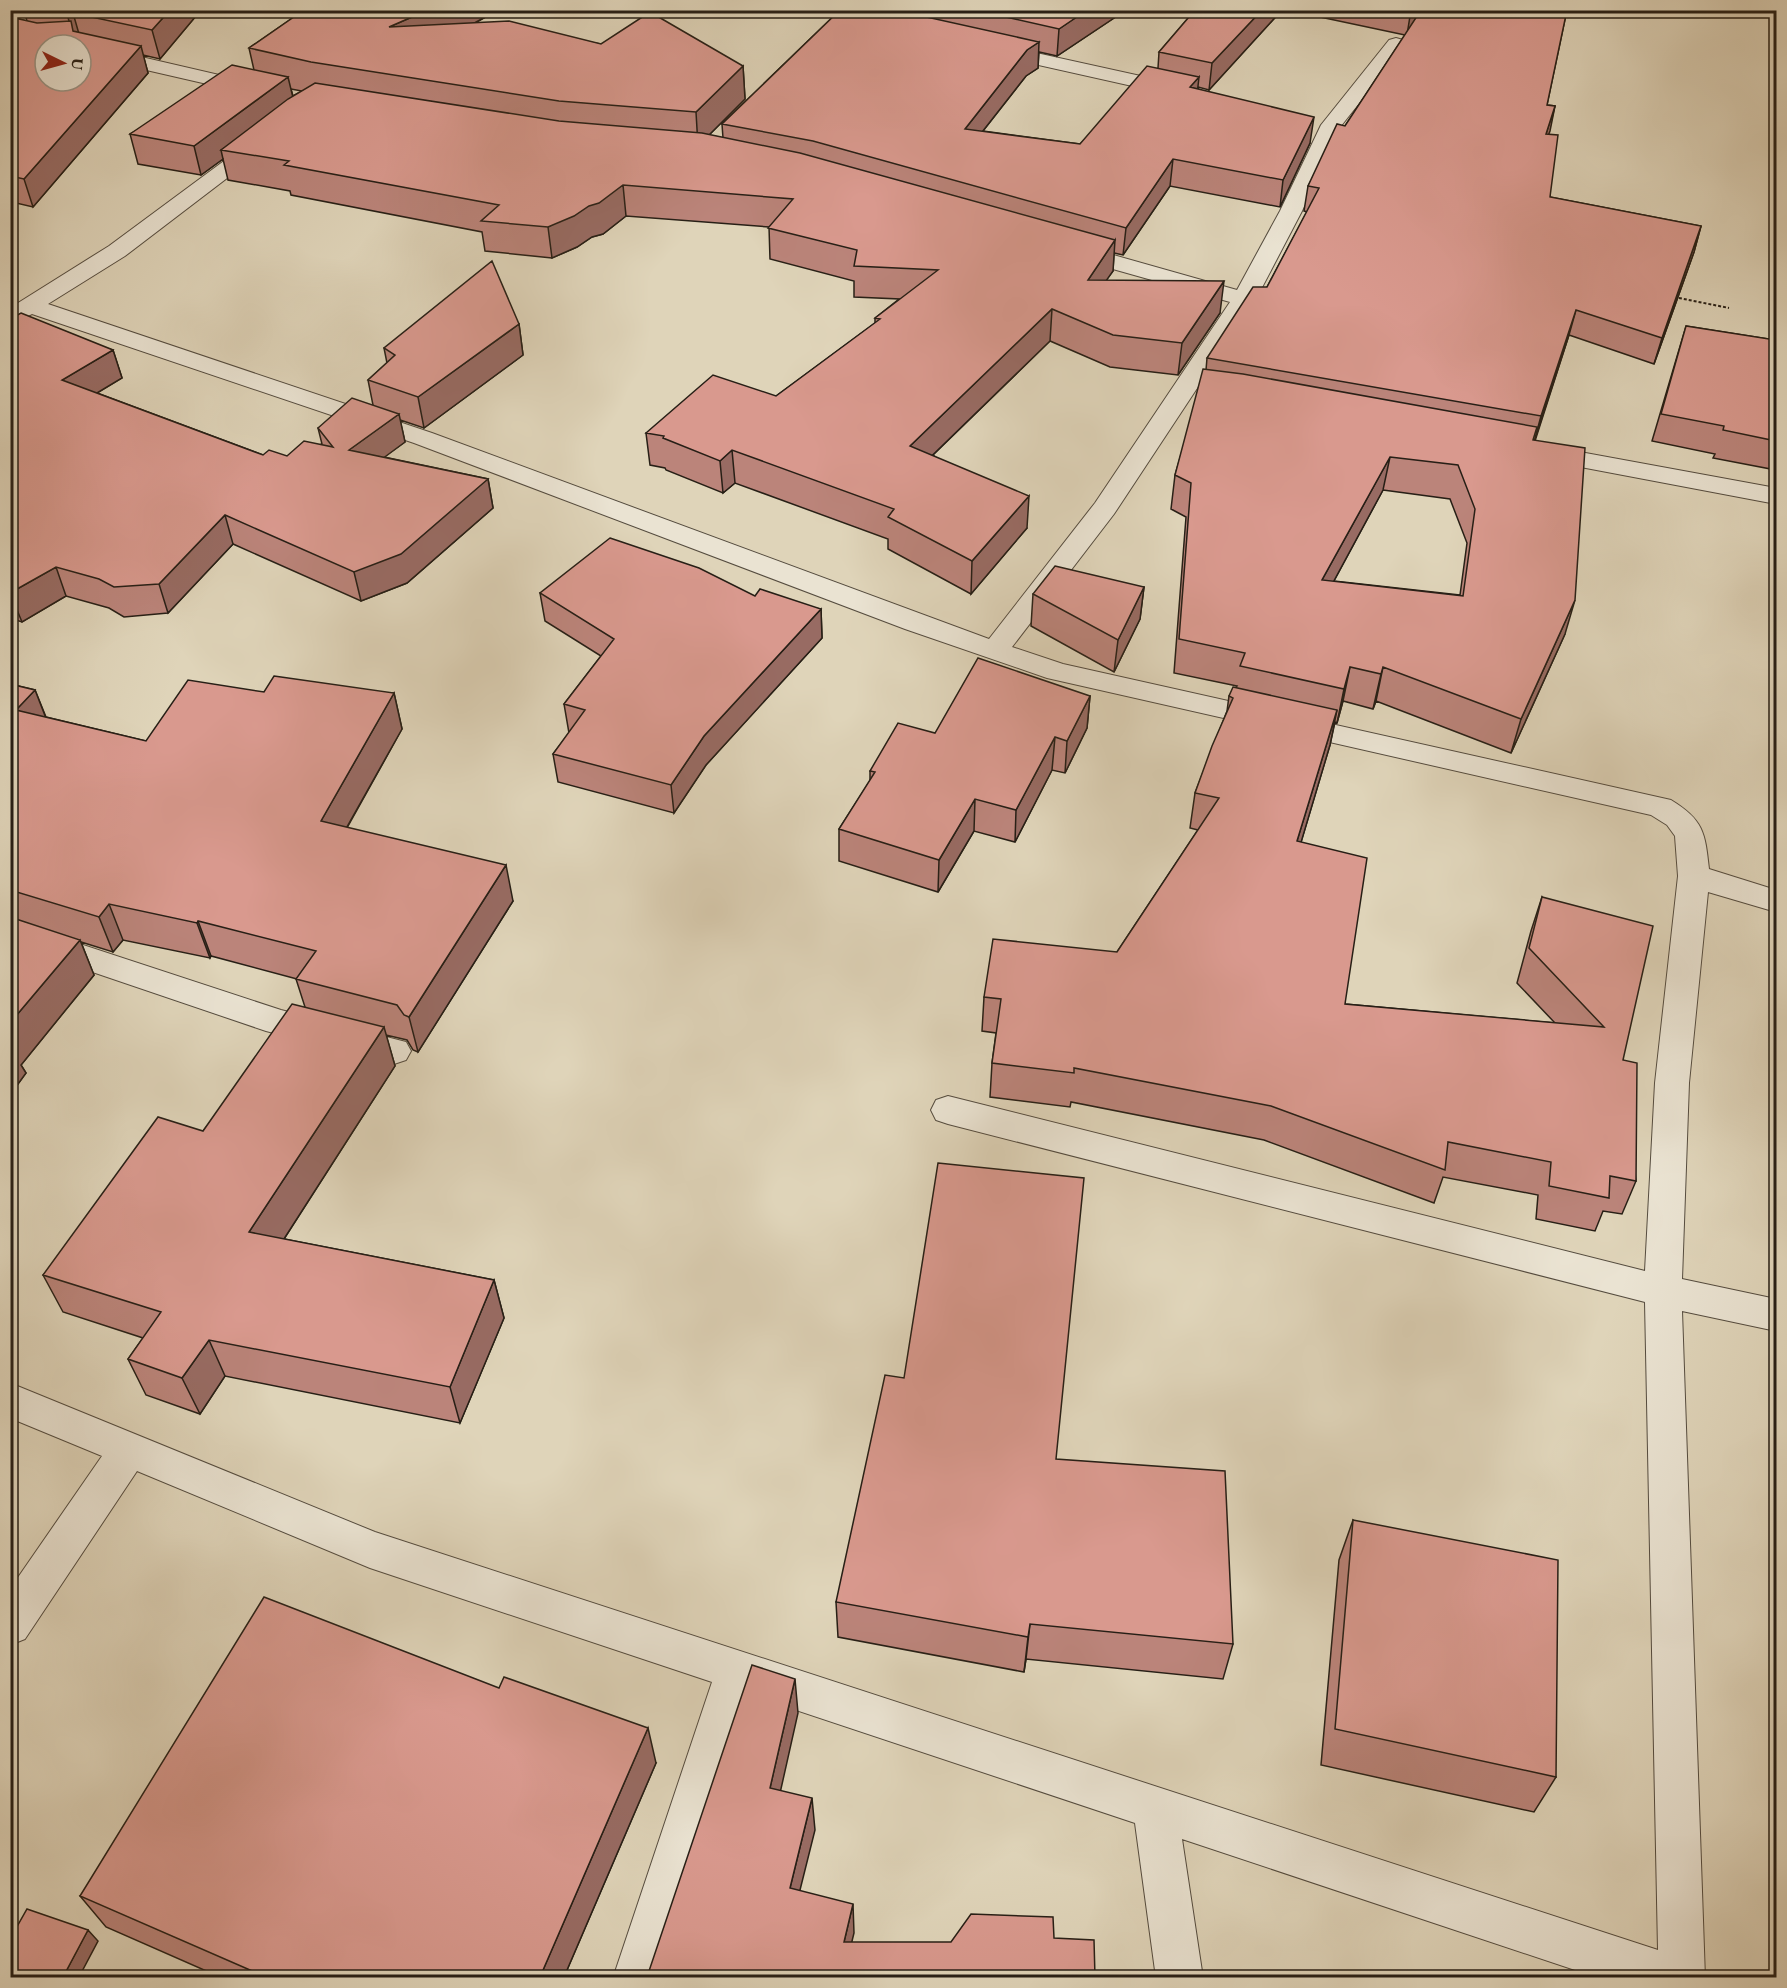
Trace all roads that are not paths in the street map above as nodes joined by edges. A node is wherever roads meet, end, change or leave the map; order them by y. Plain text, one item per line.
1 (1396, 44) edge
2 (982, 47) edge
3 (93, 52) edge
4 (270, 93) edge
5 (1191, 94) edge
6 (1308, 120) edge
7 (1331, 125) junction
8 (278, 130) edge
9 (1053, 245) edge
10 (1244, 299) junction
11 (21, 312) edge
12 (1519, 449) edge
13 (1776, 496) edge
14 (995, 650) junction
15 (1694, 876) junction
16 (1776, 901) edge
17 (10, 932) edge
18 (394, 1051) dead end
19 (948, 1110) dead end
20 (1663, 1291) junction
21 (1776, 1315) edge
22 (10, 1400) edge
23 (129, 1449) junction
24 (10, 1625) edge
25 (738, 1670) junction
26 (1155, 1807) junction
27 (636, 1977) edge
28 (1180, 1977) edge
29 (1671, 1977) edge
30 (1682, 1977) edge

1 - 7 street
2 - 5 street
3 - 4 street
6 - 7 street
7 - 10 street
8 - 11 street
9 - 10 street
10 - 14 street
11 - 14 street
12 - 13 street
14 - 15 street
15 - 16 street
15 - 20 street
17 - 18 street
19 - 20 street
20 - 21 street
20 - 30 street
22 - 23 street
23 - 24 street
23 - 25 street
25 - 26 street
25 - 27 street
26 - 28 street
26 - 29 street

